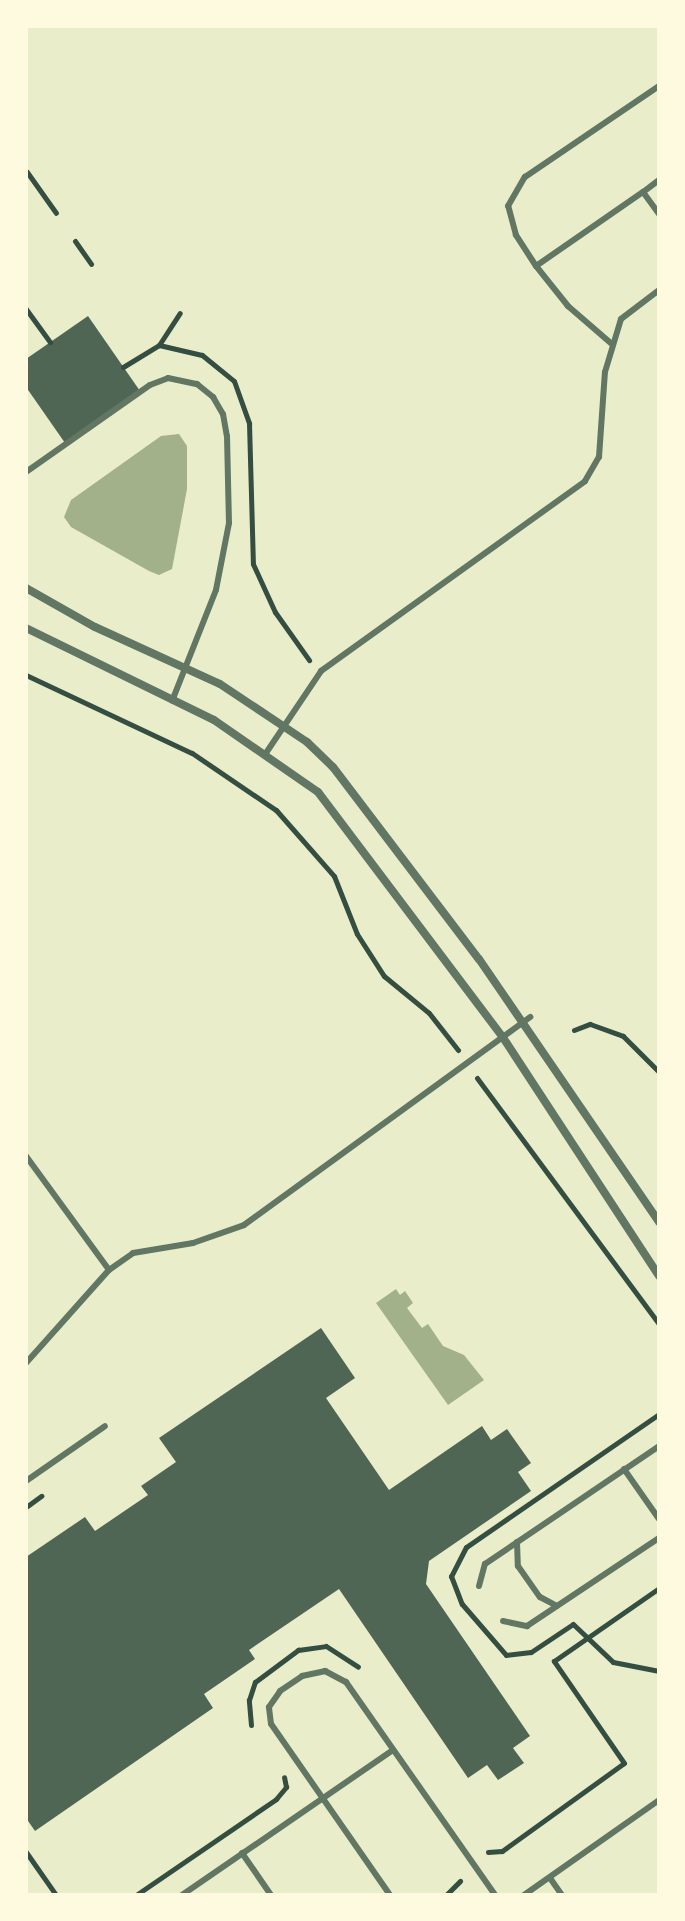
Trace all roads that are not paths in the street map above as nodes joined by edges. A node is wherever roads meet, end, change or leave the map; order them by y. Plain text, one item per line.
1 (659, 86) edge
2 (659, 180) edge
3 (643, 192) junction
4 (659, 214) edge
5 (536, 266) junction
6 (659, 290) edge
7 (613, 345) junction
8 (26, 472) edge
9 (26, 588) edge
10 (26, 628) edge
11 (185, 668) junction
12 (172, 701) junction
13 (286, 728) junction
14 (266, 753) junction
15 (526, 1019) junction
16 (502, 1036) junction
17 (26, 1156) edge
18 (659, 1222) edge
19 (109, 1270) junction
20 (659, 1276) edge
21 (26, 1363) edge
22 (105, 1426) dead end
23 (659, 1446) edge
24 (624, 1469) junction
25 (26, 1481) edge
26 (659, 1519) edge
27 (659, 1538) edge
28 (517, 1542) junction
29 (479, 1586) dead end
30 (557, 1606) junction
31 (503, 1621) dead end
32 (393, 1750) junction
33 (322, 1798) junction
34 (659, 1800) edge
35 (242, 1853) junction
36 (550, 1878) junction
37 (182, 1895) edge
38 (271, 1895) edge
39 (390, 1895) edge
40 (495, 1895) edge
41 (524, 1895) edge
42 (562, 1895) edge

1 - 5 lane
2 - 3 lane
3 - 4 lane
3 - 5 lane
5 - 7 lane
6 - 7 lane
7 - 13 lane
8 - 11 lane
9 - 11 street
10 - 12 street
11 - 12 lane
11 - 13 street
12 - 14 street
13 - 14 lane
13 - 15 street
14 - 16 street
15 - 16 lane
15 - 18 street
16 - 19 lane
16 - 20 street
17 - 19 lane
19 - 21 lane
22 - 25 lane
23 - 24 lane
24 - 26 lane
24 - 28 lane
27 - 30 lane
28 - 29 lane
28 - 30 lane
30 - 31 lane
32 - 33 lane
32 - 33 lane
32 - 40 lane
33 - 35 lane
33 - 39 lane
34 - 36 lane
35 - 37 lane
35 - 38 lane
36 - 41 lane
36 - 42 lane

